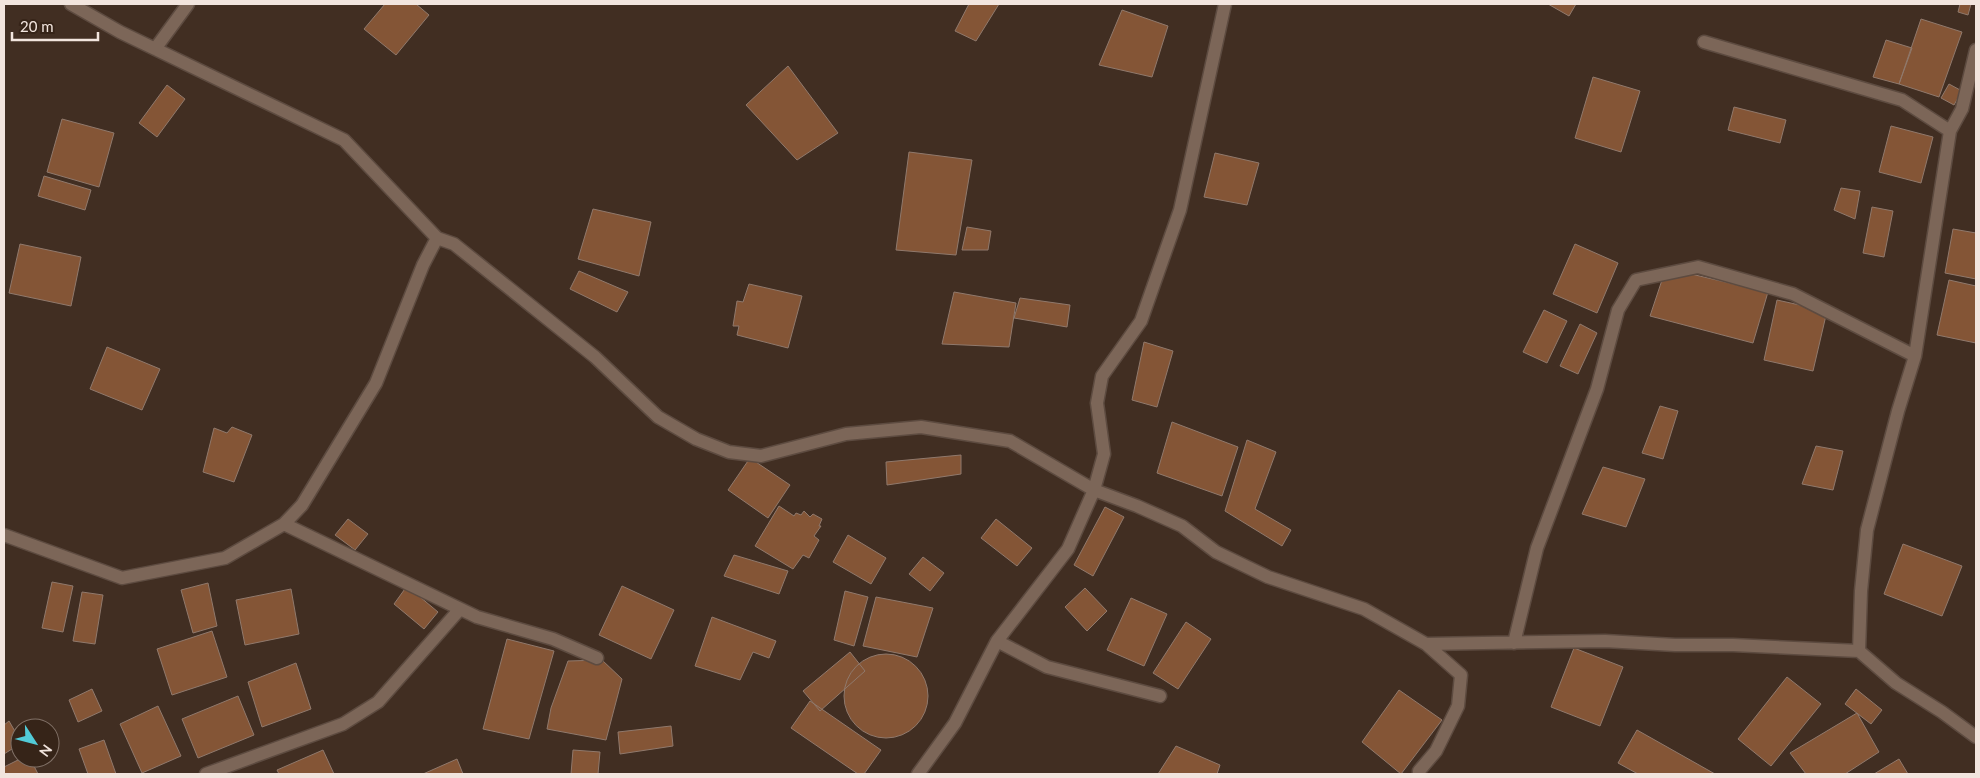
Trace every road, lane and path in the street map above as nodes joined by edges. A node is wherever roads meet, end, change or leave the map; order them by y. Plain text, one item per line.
1 (71, 4) edge
2 (188, 4) edge
3 (1225, 4) edge
4 (1704, 42) dead end
5 (156, 49) junction
6 (1976, 50) edge
7 (1950, 131) junction
8 (437, 238) junction
9 (1915, 356) junction
10 (1094, 490) junction
11 (284, 524) junction
12 (4, 536) edge
13 (460, 609) junction
14 (996, 641) junction
15 (1514, 643) junction
16 (1426, 644) junction
17 (1858, 651) junction
18 (596, 658) dead end
19 (1160, 696) dead end
20 (1976, 737) edge
21 (1423, 773) edge
22 (206, 774) edge
23 (918, 774) edge

1 - 5 street
2 - 5 street
3 - 10 street
4 - 7 street
5 - 8 street
6 - 7 street
7 - 9 street
8 - 10 street
8 - 11 street
9 - 15 street
9 - 17 street
10 - 14 street
10 - 16 street
11 - 12 street
11 - 13 street
13 - 18 street
13 - 22 street
14 - 19 street
14 - 23 street
15 - 16 street
15 - 17 street
16 - 21 street
17 - 20 street

